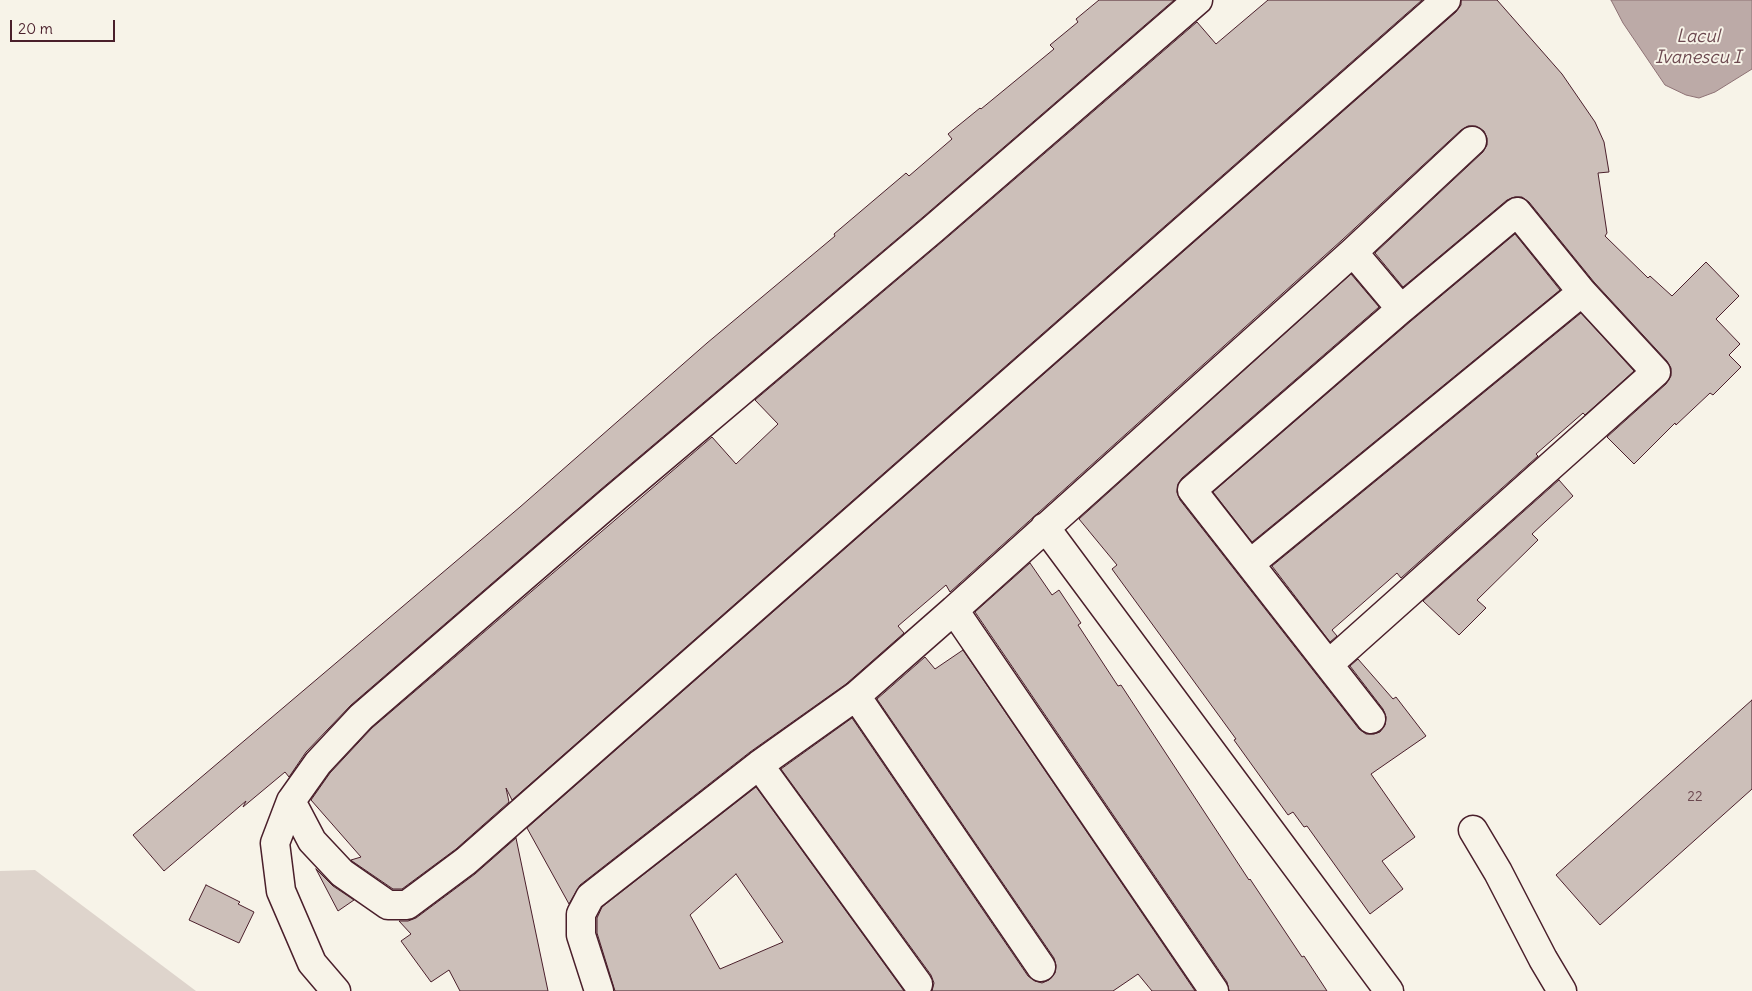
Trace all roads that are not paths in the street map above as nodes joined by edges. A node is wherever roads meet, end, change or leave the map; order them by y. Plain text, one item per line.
1 (1198, 0) edge
2 (1446, 0) edge
3 (1472, 141) dead end
4 (1352, 252) junction
5 (1582, 292) junction
6 (1401, 309) junction
7 (1044, 528) junction
8 (1251, 563) junction
9 (954, 610) junction
10 (1329, 664) junction
11 (856, 696) junction
12 (1371, 718) dead end
13 (759, 765) junction
14 (292, 801) junction
15 (1473, 830) dead end
16 (1041, 967) dead end
17 (918, 984) dead end
18 (336, 991) edge
19 (600, 991) edge
20 (1214, 991) edge
21 (1390, 991) edge
22 (1562, 991) edge

1 - 14 street
2 - 14 street
3 - 4 street
4 - 6 street
4 - 7 street
5 - 6 street
5 - 8 street
5 - 10 street
6 - 8 street
7 - 9 street
7 - 21 street
8 - 10 street
9 - 11 street
9 - 20 street
10 - 12 street
11 - 13 street
11 - 16 street
13 - 17 street
13 - 19 street
14 - 18 street
15 - 22 street

